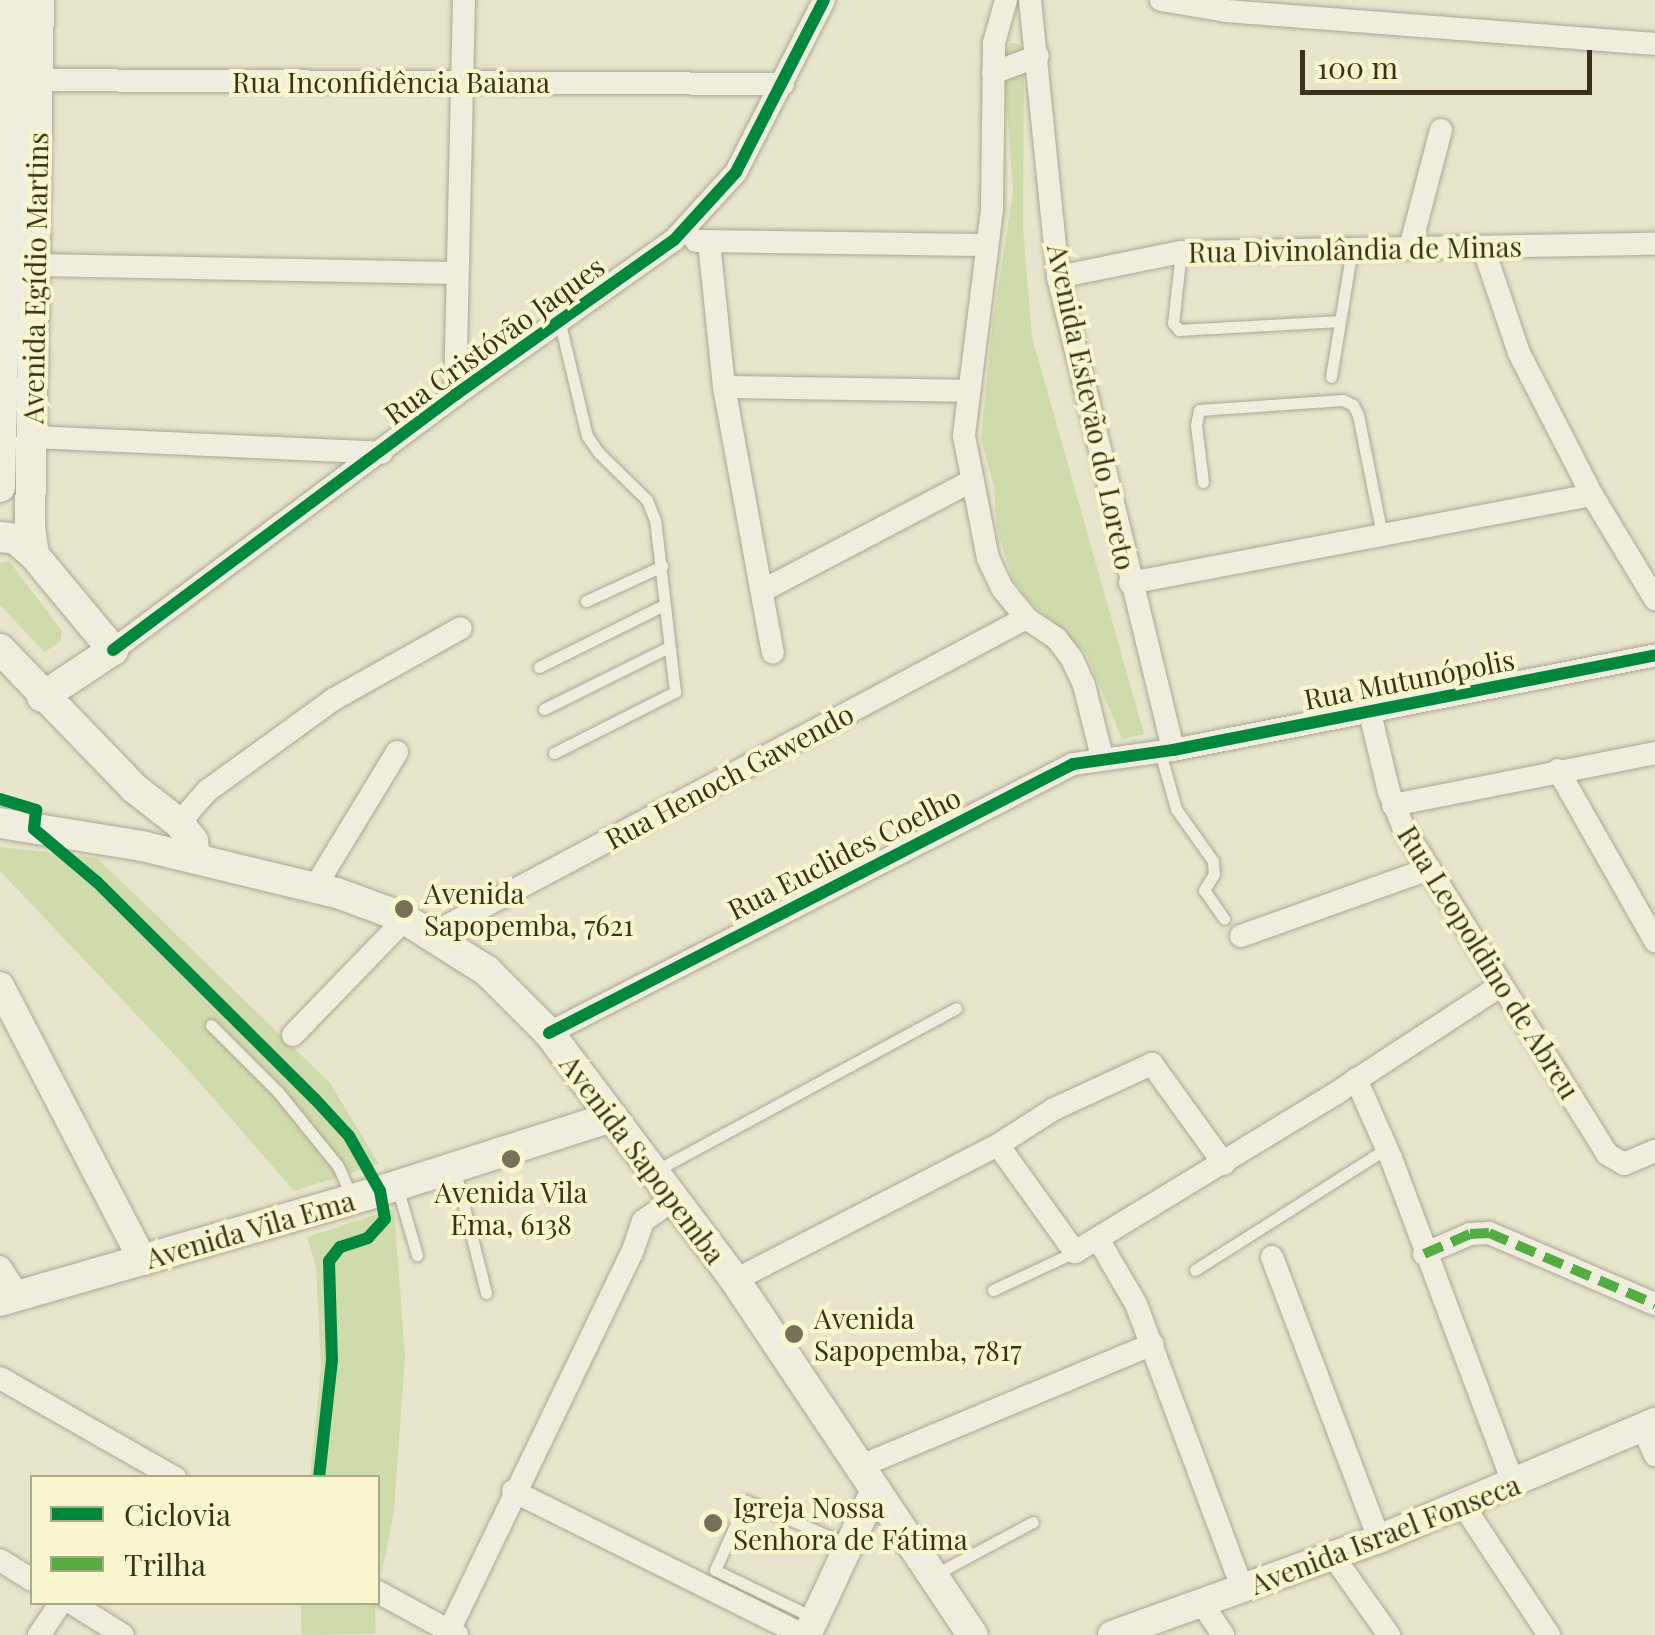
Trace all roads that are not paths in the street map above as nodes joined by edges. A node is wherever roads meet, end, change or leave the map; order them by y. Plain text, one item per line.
1 (11, 0) edge
2 (39, 0) edge
3 (464, 0) edge
4 (824, 0) edge
5 (1006, 0) edge
6 (1030, 0) edge
7 (1161, 0) edge
8 (1655, 44) edge
9 (1038, 56) junction
10 (992, 73) junction
11 (16, 79) edge
12 (463, 83) junction
13 (783, 84) junction
14 (1441, 130) dead end
15 (674, 240) junction
16 (708, 242) junction
17 (1655, 244) edge
18 (987, 245) junction
19 (1482, 247) junction
20 (1410, 248) junction
21 (1352, 249) junction
22 (1181, 252) junction
23 (35, 265) junction
24 (455, 272) junction
25 (1058, 278) junction
26 (560, 320) junction
27 (1340, 321) junction
28 (1331, 377) dead end
29 (724, 387) junction
30 (968, 391) junction
31 (455, 394) junction
32 (33, 437) junction
33 (382, 453) junction
34 (973, 480) junction
35 (1204, 482) dead end
36 (0, 487) edge
37 (1592, 495) junction
38 (1382, 535) junction
39 (0, 536) edge
40 (34, 556) junction
41 (662, 566) junction
42 (1648, 574) edge
43 (1130, 583) junction
44 (762, 591) junction
45 (1655, 599) edge
46 (586, 601) dead end
47 (664, 604) junction
48 (1026, 618) junction
49 (461, 628) dead end
50 (667, 648) junction
51 (0, 649) edge
52 (113, 650) junction
53 (773, 654) dead end
54 (1655, 655) edge
55 (539, 667) dead end
56 (42, 697) junction
57 (544, 708) dead end
58 (1370, 713) junction
59 (1166, 751) junction
60 (398, 752) dead end
61 (1655, 752) edge
62 (554, 753) dead end
63 (1102, 757) junction
64 (1558, 770) junction
65 (134, 788) junction
66 (1394, 805) junction
67 (0, 823) edge
68 (180, 823) junction
69 (142, 846) junction
70 (195, 857) junction
71 (1429, 869) junction
72 (315, 887) junction
73 (1224, 918) dead end
74 (418, 926) junction
75 (1241, 936) dead end
76 (1655, 941) edge
77 (0, 986) edge
78 (1500, 986) junction
79 (956, 1008) dead end
80 (211, 1025) dead end
81 (549, 1033) junction
82 (293, 1036) dead end
83 (1356, 1080) junction
84 (612, 1117) junction
85 (998, 1145) junction
86 (1387, 1148) junction
87 (1655, 1151) edge
88 (1224, 1164) junction
89 (454, 1167) junction
90 (654, 1172) junction
91 (396, 1186) junction
92 (353, 1199) junction
93 (674, 1200) junction
94 (1098, 1239) junction
95 (1076, 1252) junction
96 (1424, 1254) junction
97 (417, 1255) dead end
98 (1272, 1257) dead end
99 (143, 1261) junction
100 (0, 1267) edge
101 (1195, 1270) dead end
102 (734, 1280) junction
103 (994, 1290) dead end
104 (486, 1293) dead end
105 (9, 1298) edge
106 (1655, 1304) edge
107 (1152, 1344) junction
108 (0, 1378) edge
109 (1649, 1425) edge
110 (1655, 1455) edge
111 (169, 1475) edge
112 (868, 1477) junction
113 (1514, 1485) junction
114 (513, 1492) junction
115 (1463, 1505) junction
116 (1033, 1522) dead end
117 (1380, 1539) junction
118 (850, 1544) junction
119 (1333, 1556) junction
120 (0, 1560) edge
121 (934, 1575) junction
122 (30, 1579) edge
123 (711, 1579) junction
124 (1244, 1590) junction
125 (380, 1593) edge
126 (59, 1605) edge
127 (75, 1605) edge
128 (1202, 1605) junction
129 (808, 1630) edge
130 (451, 1634) edge
131 (39, 1635) edge
132 (123, 1635) edge
133 (973, 1635) edge
134 (1112, 1635) edge
135 (1223, 1635) edge
136 (1389, 1635) edge
137 (1549, 1635) edge

1 - 11 main road, Avenida Egídio Martins
2 - 11 main road, Avenida Egídio Martins
3 - 12 street
4 - 13 street, Rua Cristóvão Jaques
5 - 10 street
6 - 9 street, Avenida Estevão do Loreto
7 - 8 street
9 - 10 street
9 - 25 street, Avenida Estevão do Loreto
10 - 18 street
11 - 12 street, Rua Inconfidência Baiana
11 - 23 main road, Avenida Egídio Martins
11 - 36 main road, Avenida Egídio Martins
12 - 13 street, Rua Inconfidência Baiana
12 - 24 street
13 - 15 street, Rua Cristóvão Jaques
14 - 20 street
15 - 16 street
15 - 26 street, Rua Cristóvão Jaques
16 - 18 street
16 - 29 street
17 - 19 street, Rua Divinolândia de Minas
18 - 30 street
19 - 20 street, Rua Divinolândia de Minas
19 - 37 street
20 - 21 street, Rua Divinolândia de Minas
21 - 22 street, Rua Divinolândia de Minas
21 - 27 lane
22 - 25 street, Rua Divinolândia de Minas
22 - 27 lane
23 - 24 street
23 - 32 main road, Avenida Egídio Martins
24 - 31 street
25 - 43 street, Avenida Estevão do Loreto
26 - 31 street, Rua Cristóvão Jaques
26 - 41 lane
27 - 28 lane
29 - 30 street
29 - 44 street
30 - 34 street
31 - 33 street, Rua Cristóvão Jaques
32 - 33 street
32 - 40 main road, Avenida Egídio Martins
33 - 52 street, Rua Cristóvão Jaques
34 - 44 street
34 - 48 street
35 - 38 lane
37 - 38 street
37 - 42 street
38 - 43 street
39 - 40 main road
40 - 52 main road
41 - 46 lane
41 - 47 lane
42 - 45 street
43 - 59 street, Avenida Estevão do Loreto
44 - 53 street
47 - 50 lane
47 - 55 lane
48 - 63 street
48 - 74 street, Rua Henoch Gawendo
49 - 68 street
50 - 57 lane
50 - 62 lane
51 - 56 main road
52 - 56 main road, Rua Cristóvão Jaques
54 - 58 street, Rua Mutunópolis
56 - 65 main road
58 - 59 street, Rua Mutunópolis
58 - 66 street, Rua Leopoldino de Abreu
59 - 63 street, Rua Euclides Coelho
59 - 73 lane
60 - 72 street
61 - 64 street
63 - 81 street, Rua Euclides Coelho
64 - 66 street
64 - 76 street
65 - 68 main road
65 - 69 main road
66 - 71 street, Rua Leopoldino de Abreu
67 - 69 main road, Avenida Sapopemba
68 - 70 main road
69 - 70 main road, Avenida Sapopemba
70 - 72 main road, Avenida Sapopemba
71 - 75 street
71 - 78 street, Rua Leopoldino de Abreu
72 - 74 main road, Avenida Sapopemba
74 - 81 main road, Avenida Sapopemba
74 - 82 street, Rua Henoch Gawendo
77 - 99 street
78 - 83 street
78 - 87 street, Rua Leopoldino de Abreu
79 - 90 lane
80 - 92 lane
81 - 84 main road, Avenida Sapopemba
83 - 86 street
83 - 88 street
84 - 89 main road, Avenida Vila Ema
84 - 90 main road, Avenida Sapopemba
85 - 88 street
85 - 95 street
85 - 102 street
86 - 96 street
86 - 101 lane
88 - 94 street
89 - 91 main road, Avenida Vila Ema
89 - 104 lane
90 - 93 main road, Avenida Sapopemba
91 - 92 main road, Avenida Vila Ema
91 - 97 lane
92 - 99 main road, Avenida Vila Ema
93 - 102 main road, Avenida Sapopemba
93 - 114 street
94 - 95 street
94 - 107 street
95 - 103 lane
96 - 106 street
96 - 113 street
98 - 117 street
99 - 105 main road, Avenida Vila Ema
100 - 105 street
102 - 112 main road, Avenida Sapopemba
107 - 112 street
107 - 124 street
108 - 111 street
109 - 110 street
109 - 113 street, Avenida Israel Fonseca
112 - 118 street
112 - 121 main road, Avenida Sapopemba
113 - 115 street, Avenida Israel Fonseca
114 - 123 street
114 - 130 street
115 - 117 street, Avenida Israel Fonseca
115 - 137 street
116 - 121 lane
117 - 119 street, Avenida Israel Fonseca
118 - 123 lane
118 - 129 street
119 - 124 street, Avenida Israel Fonseca
119 - 136 street
120 - 122 street
121 - 133 main road, Avenida Sapopemba
123 - 129 street
124 - 128 street, Avenida Israel Fonseca
125 - 130 street
126 - 131 street
127 - 132 street
128 - 134 street, Avenida Israel Fonseca
128 - 135 street

